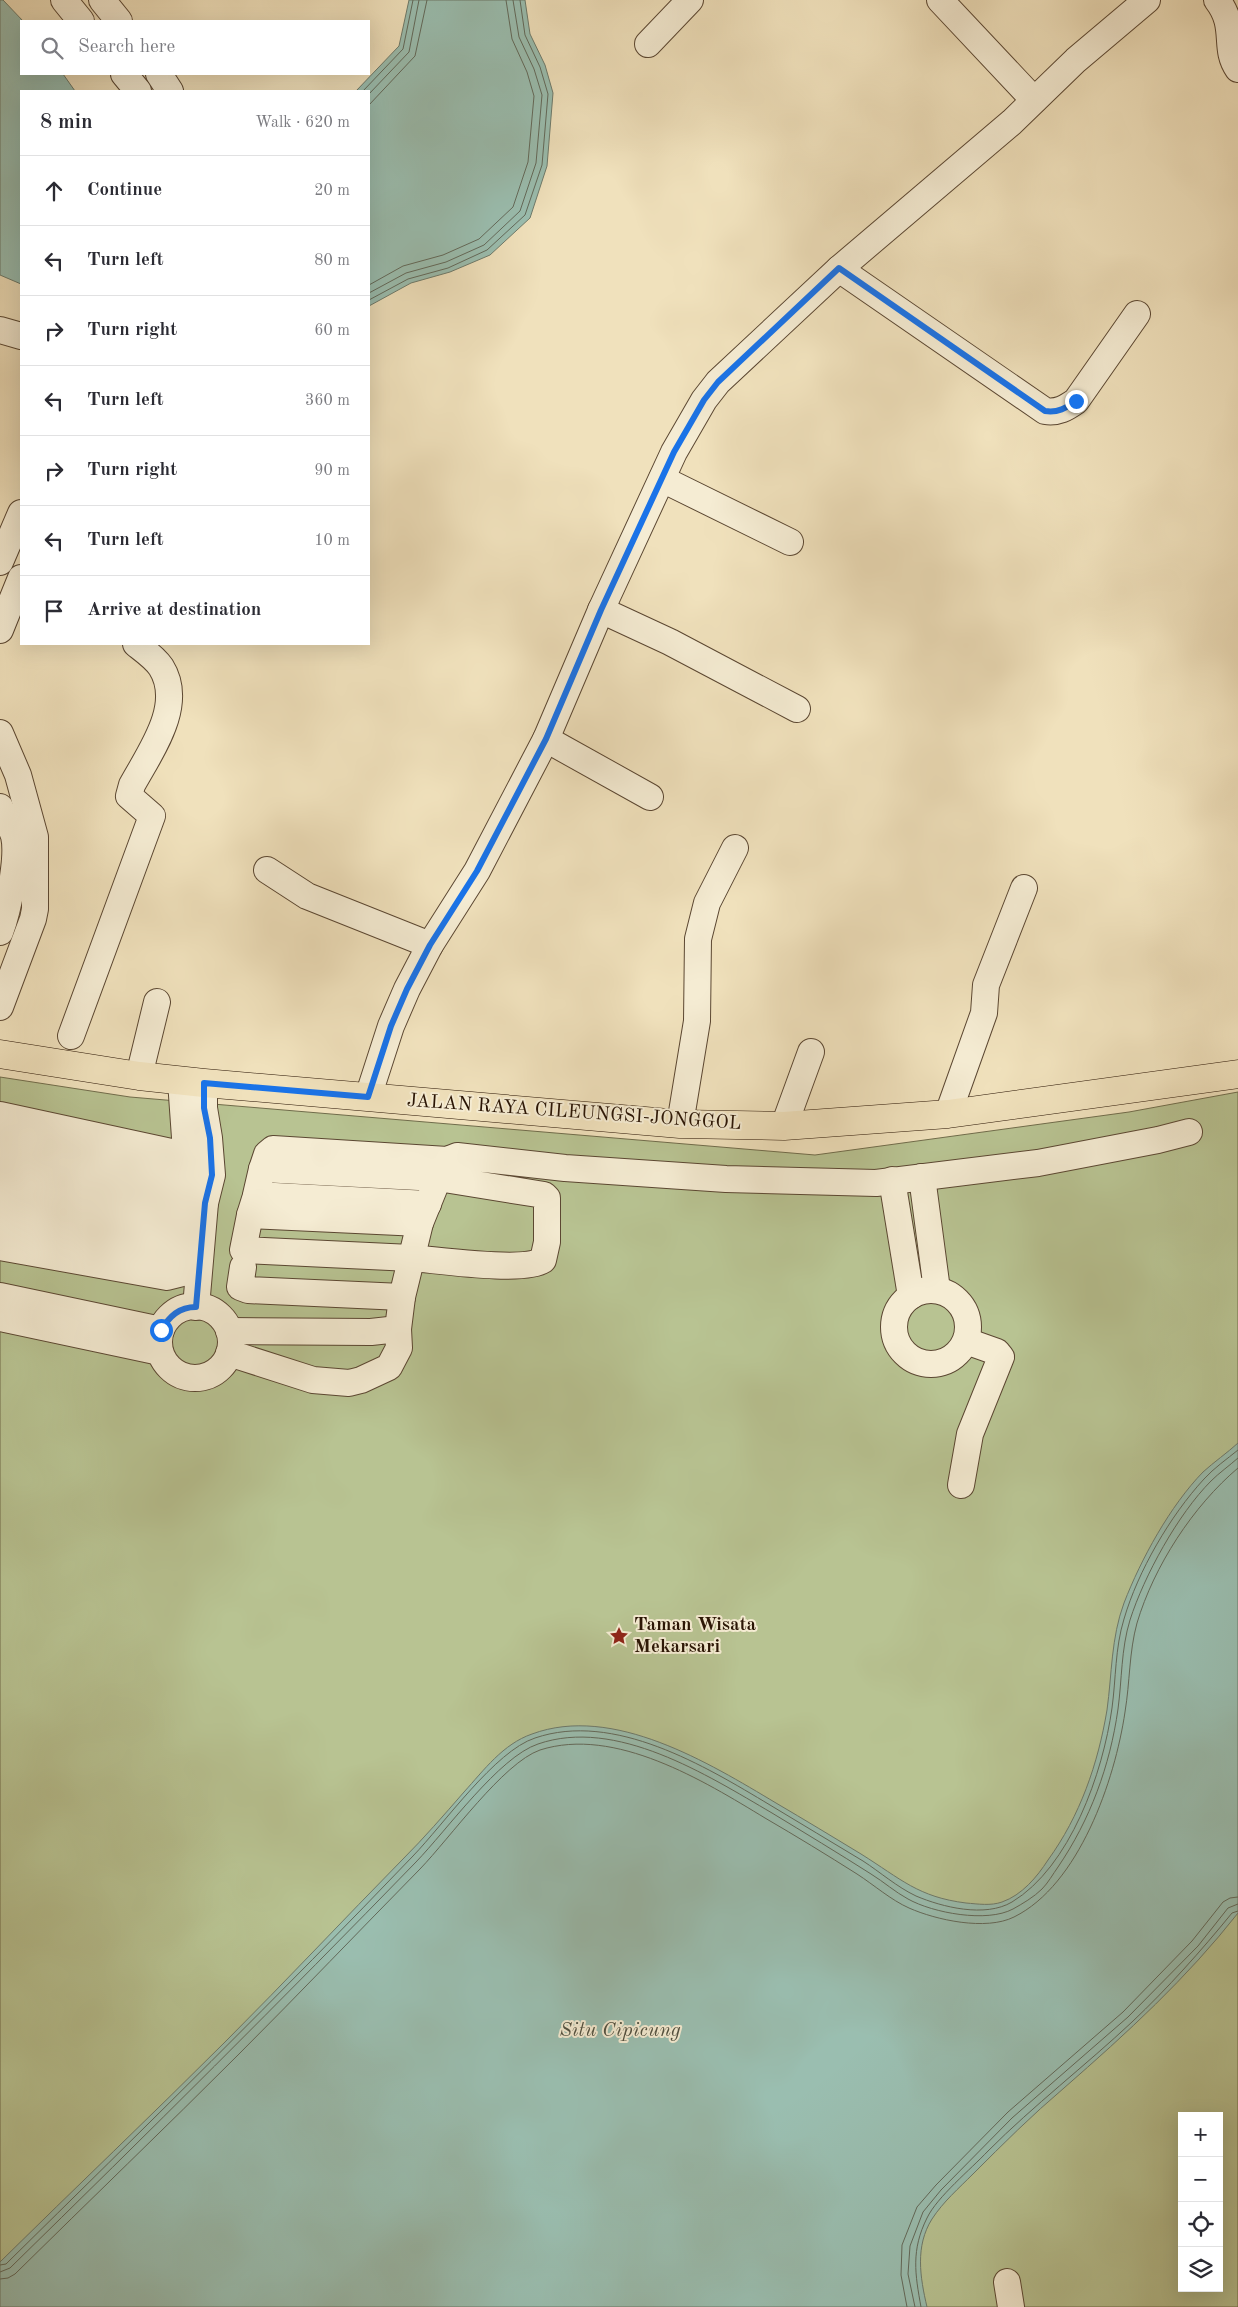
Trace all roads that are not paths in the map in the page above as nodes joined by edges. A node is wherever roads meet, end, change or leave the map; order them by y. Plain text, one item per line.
1 (64, 0) edge
2 (102, 0) edge
3 (690, 0) edge
4 (940, 0) edge
5 (1147, 0) edge
6 (1217, 0) edge
7 (80, 20) edge
8 (117, 20) edge
9 (648, 44) dead end
10 (1238, 69) edge
11 (125, 75) edge
12 (160, 75) edge
13 (137, 90) edge
14 (169, 90) edge
15 (1034, 100) junction
16 (839, 268) junction
17 (1136, 314) dead end
18 (0, 330) edge
19 (20, 336) edge
20 (662, 479) junction
21 (20, 515) edge
22 (790, 542) dead end
23 (0, 562) edge
24 (20, 580) edge
25 (601, 610) junction
26 (0, 630) edge
27 (137, 645) edge
28 (797, 709) dead end
29 (0, 733) edge
30 (546, 739) junction
31 (650, 797) dead end
32 (0, 807) edge
33 (736, 848) dead end
34 (7, 861) edge
35 (266, 870) dead end
36 (1024, 888) dead end
37 (0, 932) edge
38 (430, 945) junction
39 (158, 1002) dead end
40 (0, 1007) edge
41 (71, 1036) dead end
42 (811, 1052) dead end
43 (0, 1054) edge
44 (1238, 1074) edge
45 (139, 1076) junction
46 (193, 1082) junction
47 (368, 1097) junction
48 (948, 1114) junction
49 (0, 1115) edge
50 (680, 1124) junction
51 (784, 1126) junction
52 (1189, 1132) dead end
53 (0, 1134) edge
54 (0, 1155) edge
55 (0, 1165) edge
56 (442, 1169) junction
57 (922, 1177) junction
58 (892, 1180) junction
59 (0, 1187) edge
60 (0, 1202) edge
61 (253, 1205) junction
62 (424, 1213) junction
63 (185, 1214) junction
64 (0, 1221) edge
65 (0, 1247) edge
66 (243, 1259) junction
67 (408, 1276) junction
68 (937, 1290) junction
69 (0, 1296) edge
70 (911, 1296) junction
71 (196, 1307) junction
72 (0, 1318) edge
73 (398, 1329) junction
74 (161, 1341) junction
75 (966, 1341) junction
76 (229, 1342) junction
77 (960, 1485) dead end

1 - 7 street
2 - 8 street
3 - 9 street
4 - 15 street
5 - 15 street
6 - 10 street
11 - 13 street
12 - 14 street
15 - 16 street
16 - 17 street
16 - 20 street
18 - 19 street
20 - 22 street
20 - 25 street
21 - 23 street
24 - 26 street
25 - 28 street
25 - 30 street
27 - 41 street
29 - 40 street
30 - 31 street
30 - 38 street
32 - 34 street
33 - 50 street
34 - 37 street
35 - 38 street
36 - 48 street
38 - 47 street
39 - 45 street
42 - 51 street
43 - 45 main road, JALAN RAYA CILEUNGSI-JONGGOL
44 - 48 main road, JALAN RAYA CILEUNGSI-JONGGOL
45 - 46 main road, JALAN RAYA CILEUNGSI-JONGGOL
46 - 47 main road, JALAN RAYA CILEUNGSI-JONGGOL
46 - 63 street
47 - 50 main road, JALAN RAYA CILEUNGSI-JONGGOL
48 - 51 main road, JALAN RAYA CILEUNGSI-JONGGOL
49 - 63 street
50 - 51 main road, JALAN RAYA CILEUNGSI-JONGGOL
52 - 57 street
53 - 63 street
54 - 63 street
55 - 63 street
56 - 58 street
56 - 61 street
56 - 62 street
56 - 67 street
57 - 58 street
57 - 68 street
58 - 70 street
59 - 63 street
60 - 63 street
61 - 62 street
61 - 66 street
62 - 67 street
63 - 64 street
63 - 65 street
63 - 71 street
66 - 67 street
66 - 67 street
67 - 73 street
68 - 70 street
68 - 75 street
69 - 74 street
70 - 75 street
71 - 74 street
71 - 76 street
72 - 74 street
73 - 76 street
73 - 76 street
74 - 76 street
75 - 77 street

